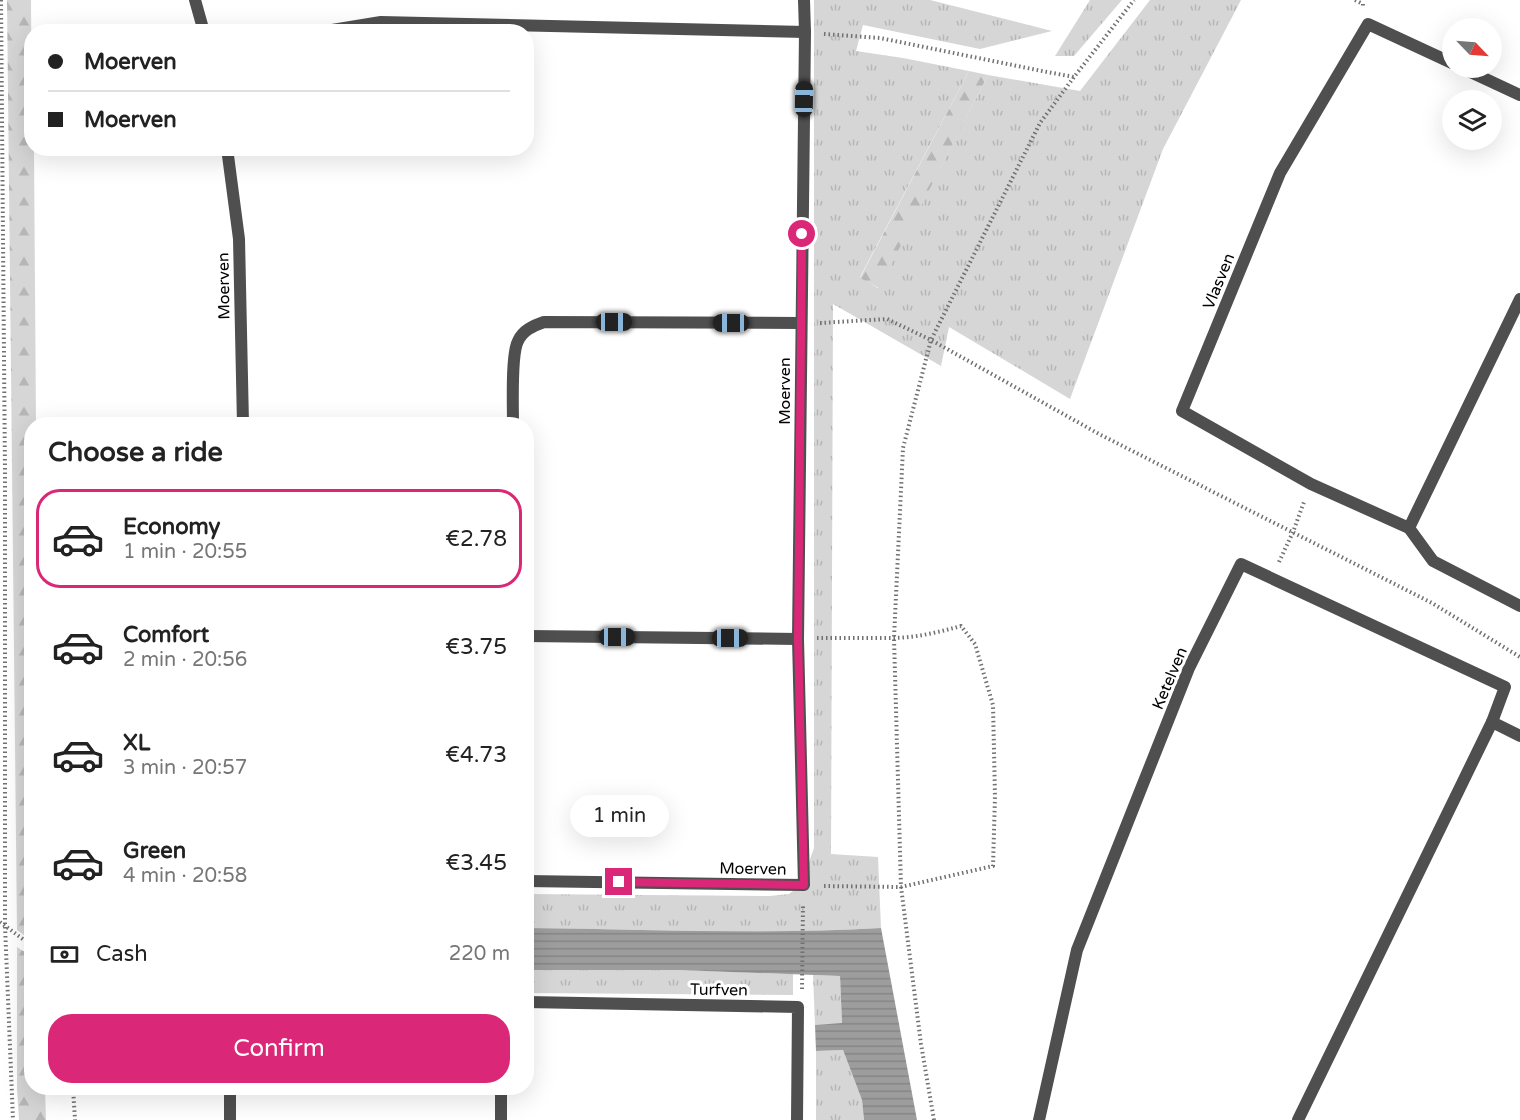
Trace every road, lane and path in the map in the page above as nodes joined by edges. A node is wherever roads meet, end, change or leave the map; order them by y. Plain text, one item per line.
1 (1, 0) edge
2 (195, 0) edge
3 (804, 0) edge
4 (1134, 0) edge
5 (202, 24) edge
6 (369, 24) edge
7 (466, 24) edge
8 (534, 26) edge
9 (805, 32) junction
10 (1442, 58) edge
11 (1074, 77) junction
12 (1483, 78) edge
13 (1520, 95) edge
14 (228, 156) edge
15 (1520, 299) edge
16 (801, 323) junction
17 (931, 340) junction
18 (243, 417) edge
19 (513, 417) edge
20 (1311, 484) junction
21 (1409, 528) junction
22 (1293, 532) junction
23 (1272, 579) junction
24 (1520, 606) edge
25 (534, 636) edge
26 (894, 638) junction
27 (798, 639) junction
28 (1520, 657) edge
29 (1492, 722) junction
30 (1520, 736) edge
31 (534, 881) edge
32 (901, 886) junction
33 (804, 891) junction
34 (0, 922) edge
35 (5, 926) junction
36 (24, 940) edge
37 (802, 988) dead end
38 (534, 1002) edge
39 (73, 1095) edge
40 (230, 1095) edge
41 (501, 1095) edge
42 (14, 1120) edge
43 (75, 1120) edge
44 (230, 1120) edge
45 (501, 1120) edge
46 (797, 1120) edge
47 (934, 1120) edge
48 (1039, 1120) edge
49 (1298, 1120) edge

1 - 35 path
2 - 5 street
3 - 9 street, Moerven
4 - 11 path
6 - 7 street
8 - 9 street
9 - 11 path
9 - 16 street, Moerven
10 - 20 street, Vlasven
11 - 17 path
12 - 13 street
14 - 18 street, Moerven
15 - 21 street
16 - 17 path
16 - 19 street
16 - 27 street, Moerven
17 - 22 path
17 - 26 path
20 - 21 street, Vlasven
20 - 22 path
21 - 24 street, Vlasven
22 - 23 path
22 - 28 path
23 - 29 street, Ketelven
23 - 48 street, Ketelven
25 - 27 street
26 - 27 path
26 - 32 path
26 - 32 path
27 - 33 street, Moerven
29 - 30 street
29 - 49 street, Ketelven
31 - 33 street, Moerven
32 - 33 path
32 - 47 path
33 - 37 path
34 - 35 path
35 - 36 path
35 - 42 path
38 - 46 street, Turfven
39 - 43 path
40 - 44 street
41 - 45 street

